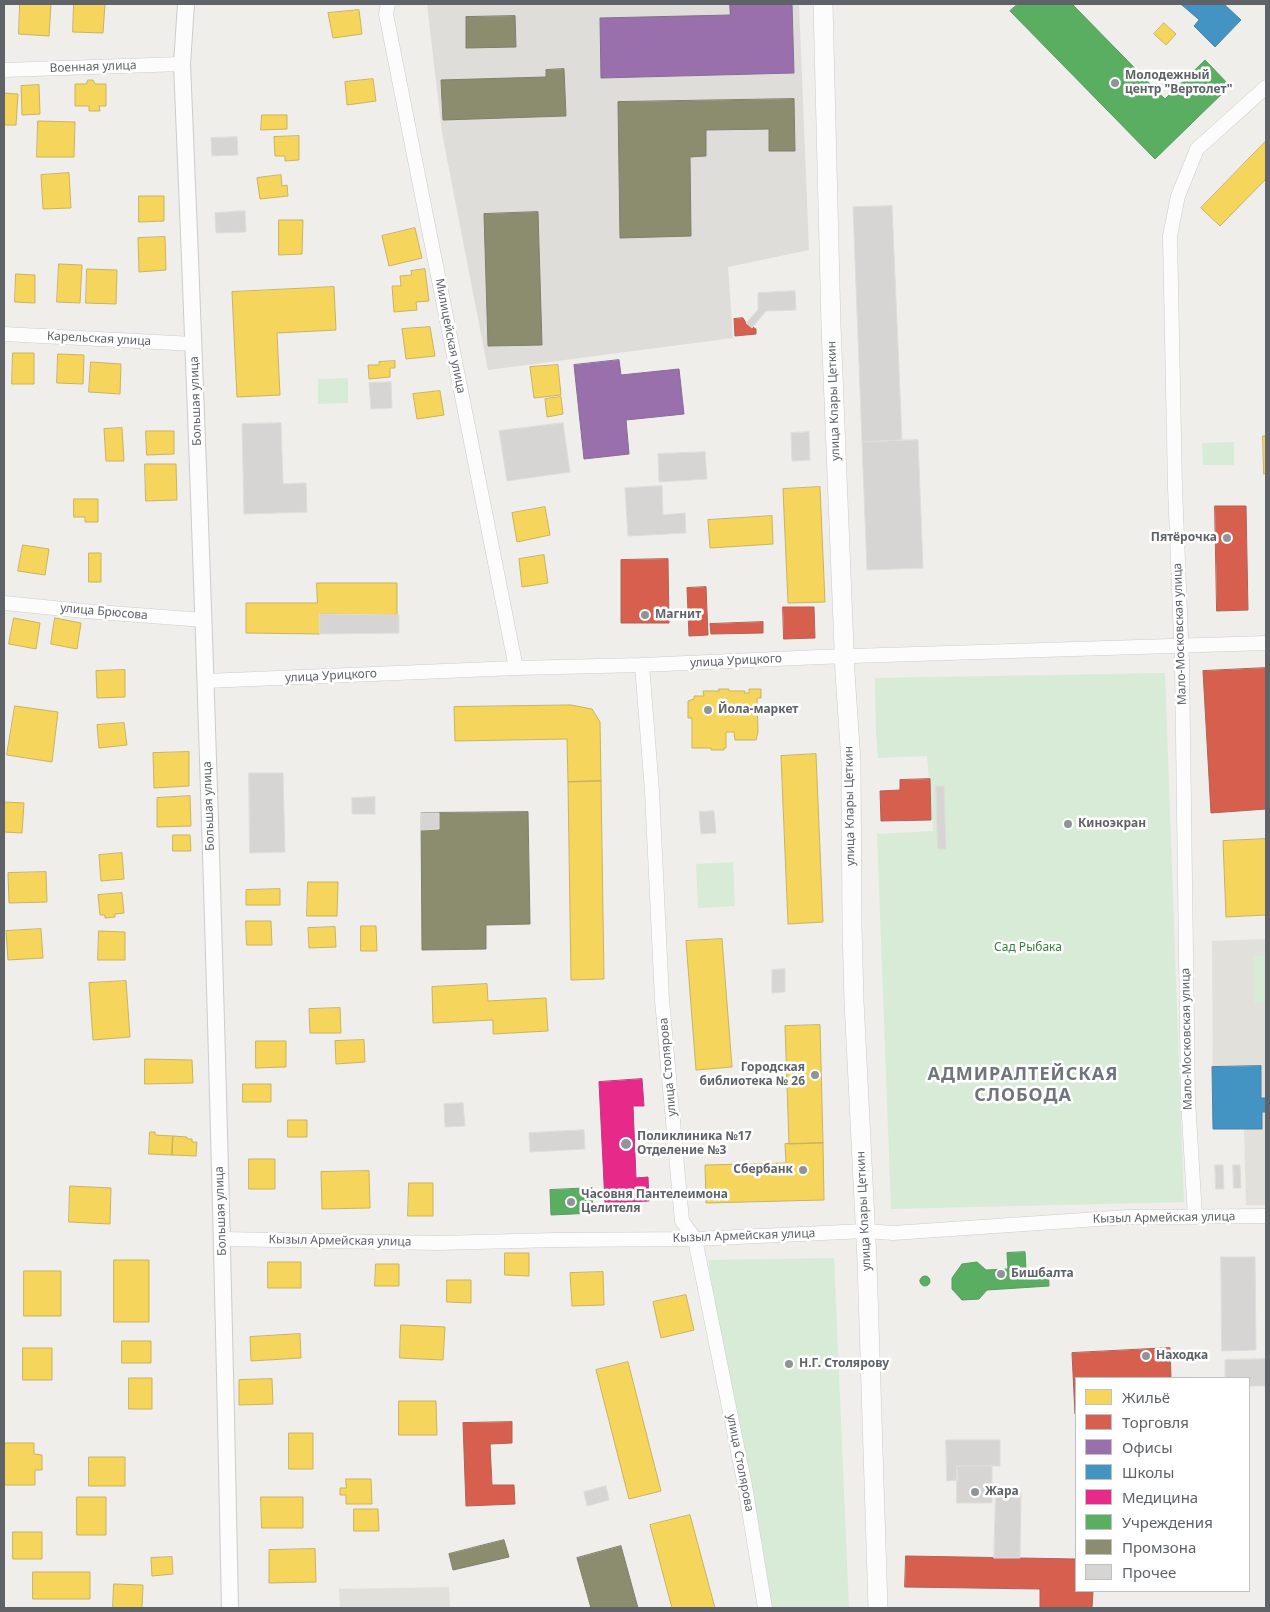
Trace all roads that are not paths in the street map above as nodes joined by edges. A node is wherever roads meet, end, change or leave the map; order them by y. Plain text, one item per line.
1 (186, 4) edge
2 (388, 4) edge
3 (823, 4) edge
4 (182, 64) junction
5 (4, 70) edge
6 (1266, 87) edge
7 (4, 334) edge
8 (194, 344) junction
9 (4, 603) edge
10 (204, 620) junction
11 (1266, 643) edge
12 (1180, 646) junction
13 (844, 657) junction
14 (642, 665) junction
15 (516, 668) junction
16 (206, 681) junction
17 (1266, 1216) edge
18 (1195, 1217) junction
19 (866, 1231) junction
20 (222, 1239) junction
21 (695, 1239) junction
22 (230, 1608) edge
23 (766, 1608) edge
24 (878, 1608) edge

1 - 4 street, Большая улица
2 - 15 street, Милицейская улица
3 - 13 main road, улица Клары Цеткин
4 - 5 street, Военная улица
4 - 8 street, Большая улица
6 - 12 street, Мало-Московская улица
7 - 8 street, Карельская улица
8 - 10 street, Большая улица
9 - 10 street, улица Брюсова
10 - 16 street, Большая улица
11 - 12 street, улица Урицкого
12 - 13 street, улица Урицкого
12 - 18 street, Мало-Московская улица
13 - 14 street, улица Урицкого
13 - 19 main road, улица Клары Цеткин
14 - 15 street, улица Урицкого
14 - 21 street, улица Столярова
15 - 16 street, улица Урицкого
16 - 20 street, Большая улица
17 - 18 street, Кызыл Армейская улица
18 - 19 street, Кызыл Армейская улица
19 - 21 street, Кызыл Армейская улица
19 - 24 main road, улица Клары Цеткин
20 - 21 street, Кызыл Армейская улица
20 - 22 street, Большая улица
21 - 23 street, улица Столярова

